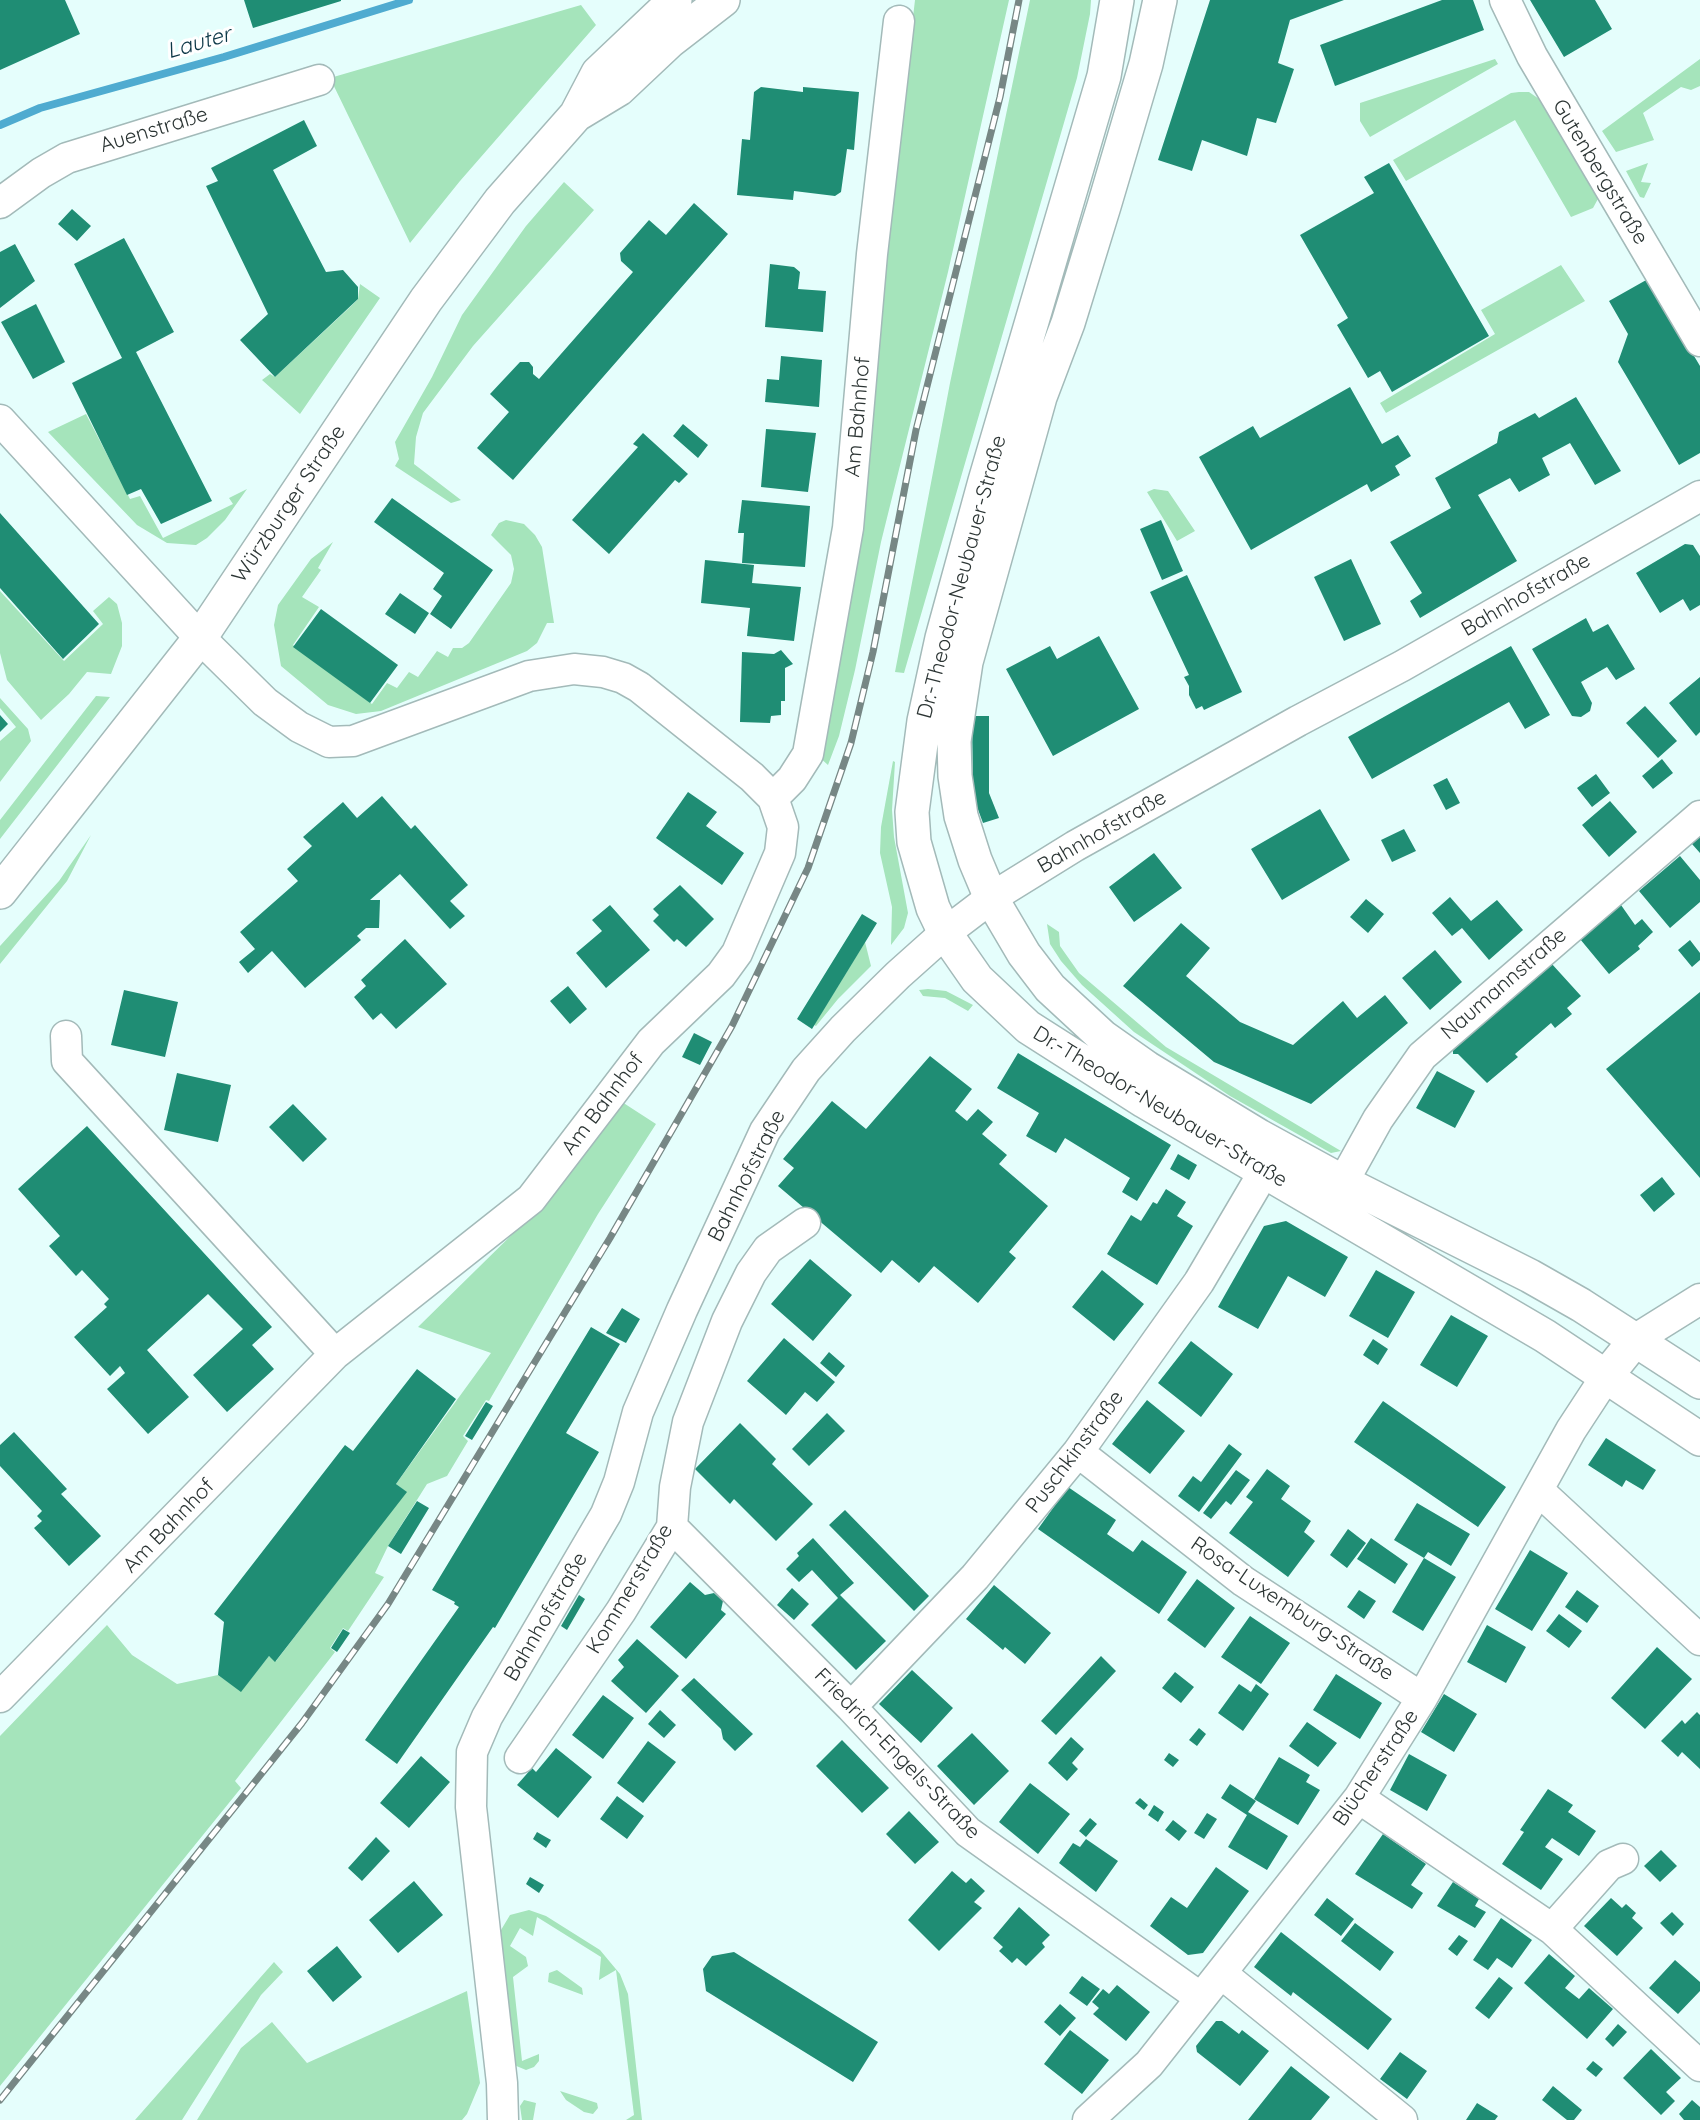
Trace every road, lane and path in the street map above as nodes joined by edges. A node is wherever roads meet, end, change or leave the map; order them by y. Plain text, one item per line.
1 (675, 0) edge
2 (723, 0) edge
3 (1117, 0) edge
4 (1160, 0) edge
5 (1504, 0) edge
6 (899, 21) dead end
7 (319, 80) dead end
8 (576, 115) junction
9 (0, 203) edge
10 (1700, 341) edge
11 (0, 420) edge
12 (1699, 498) edge
13 (200, 638) junction
14 (773, 798) junction
15 (1700, 816) edge
16 (0, 892) edge
17 (991, 898) junction
18 (945, 933) junction
19 (66, 1036) dead end
20 (1265, 1170) junction
21 (1342, 1182) junction
22 (805, 1223) dead end
23 (1700, 1299) edge
24 (1636, 1339) junction
25 (335, 1354) junction
26 (1607, 1375) junction
27 (1700, 1382) edge
28 (1700, 1439) edge
29 (1078, 1452) junction
30 (1538, 1490) junction
31 (672, 1527) junction
32 (1700, 1640) edge
33 (0, 1696) edge
34 (1422, 1698) junction
35 (851, 1707) junction
36 (520, 1758) dead end
37 (1359, 1798) junction
38 (1623, 1859) dead end
39 (1552, 1929) junction
40 (1222, 1974) junction
41 (1201, 1998) junction
42 (1700, 2066) edge
43 (503, 2120) edge
44 (1088, 2120) edge
45 (1402, 2120) edge

1 - 8 main road, Würzburger Straße
2 - 8 main road, Würzburger Straße
3 - 18 main road, Dr.-Theodor-Neubauer-Straße
4 - 17 main road, Dr.-Theodor-Neubauer-Straße
5 - 10 street, Gutenbergstraße
6 - 14 street, Am Bahnhof
7 - 9 street, Auenstraße
8 - 13 main road, Würzburger Straße
11 - 13 street
12 - 17 street, Bahnhofstraße
13 - 14 street, Am Bahnhof
13 - 16 main road, Würzburger Straße
14 - 25 street, Am Bahnhof
15 - 21 street, Naumannstraße
17 - 18 street, Bahnhofstraße
17 - 21 main road, Dr.-Theodor-Neubauer-Straße
18 - 20 main road, Dr.-Theodor-Neubauer-Straße
18 - 43 street, Bahnhofstraße
19 - 25 street
20 - 26 main road, Dr.-Theodor-Neubauer-Straße
20 - 29 street, Puschkinstraße
21 - 24 main road, Dr.-Theodor-Neubauer-Straße
22 - 31 street, Kommerstraße
23 - 24 street
24 - 26 main road
24 - 27 main road, Dr.-Theodor-Neubauer-Straße
25 - 33 street, Am Bahnhof
26 - 28 main road, Dr.-Theodor-Neubauer-Straße
26 - 30 street, Blücherstraße
29 - 34 street, Rosa-Luxemburg-Straße
29 - 35 street, Puschkinstraße
30 - 32 street
30 - 34 street, Blücherstraße
31 - 35 street, Friedrich-Engels-Straße
31 - 36 street, Kommerstraße
34 - 37 street, Blücherstraße
35 - 41 street, Friedrich-Engels-Straße
37 - 39 street
37 - 40 street, Blücherstraße
38 - 39 street
39 - 42 street
40 - 41 street, Blücherstraße
40 - 45 street
41 - 44 street, Blücherstraße

